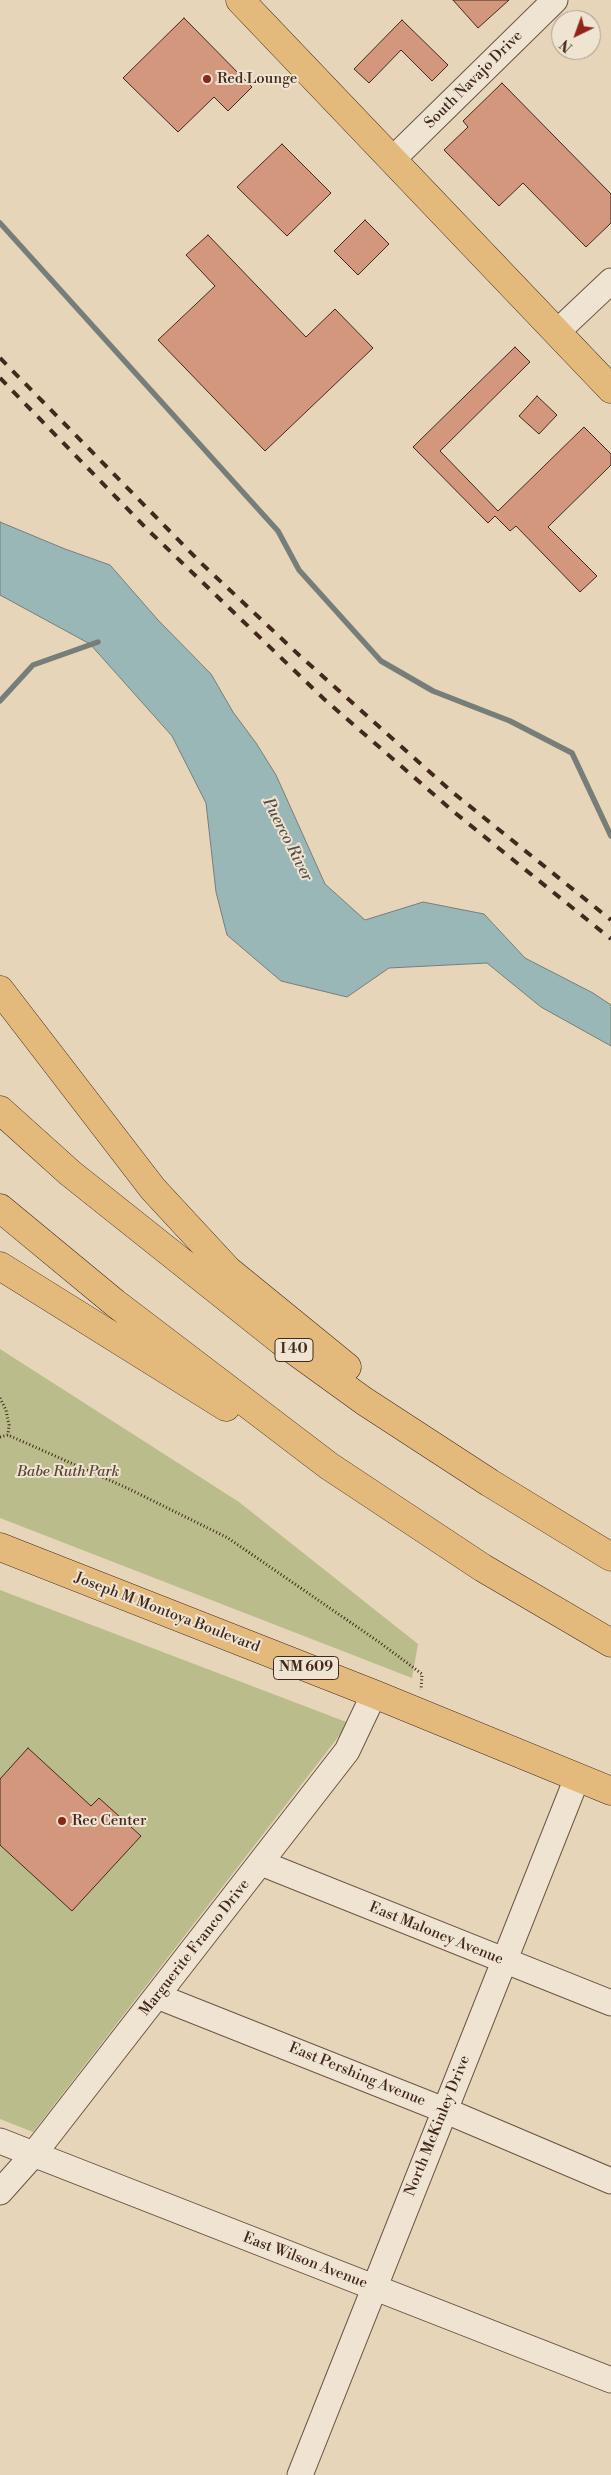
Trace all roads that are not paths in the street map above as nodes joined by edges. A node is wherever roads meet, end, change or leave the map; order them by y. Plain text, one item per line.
1 (240, 0) edge
2 (555, 0) edge
3 (393, 159) junction
4 (611, 281) edge
5 (557, 332) junction
6 (609, 384) edge
7 (0, 990) edge
8 (0, 1110) edge
9 (0, 1208) edge
10 (0, 1266) edge
11 (490, 1483) junction
12 (0, 1547) edge
13 (611, 1557) edge
14 (483, 1568) junction
15 (611, 1643) edge
16 (374, 1694) junction
17 (578, 1778) junction
18 (611, 1791) edge
19 (261, 1864) junction
20 (504, 1961) junction
21 (157, 1996) junction
22 (611, 2003) edge
23 (444, 2110) junction
24 (0, 2141) edge
25 (33, 2155) junction
26 (611, 2181) edge
27 (0, 2192) edge
28 (373, 2287) junction
29 (611, 2380) edge
30 (300, 2475) edge

1 - 3 main road
2 - 3 street, South Navajo Drive
3 - 5 main road
4 - 5 street
5 - 6 main road
7 - 11 main road
8 - 11 main road, I 40
9 - 14 main road
10 - 14 main road
11 - 13 main road, I 40
12 - 16 main road, Joseph M Montoya Boulevard / NM 609
14 - 15 main road
16 - 17 main road, Joseph M Montoya Boulevard / NM 609
16 - 19 street, Marguerite Franco Drive
17 - 18 main road, Joseph M Montoya Boulevard / NM 609
17 - 20 street, North McKinley Drive
19 - 20 street, East Maloney Avenue
19 - 21 street, Marguerite Franco Drive
20 - 22 street, East Maloney Avenue
20 - 23 street, North McKinley Drive
21 - 23 street, East Pershing Avenue
21 - 25 street, Marguerite Franco Drive
23 - 26 street, East Pershing Avenue
23 - 28 street, North McKinley Drive
24 - 25 street, East Wilson Avenue
25 - 27 street, Marguerite Franco Drive
25 - 28 street, East Wilson Avenue
28 - 29 street, East Wilson Avenue
28 - 30 street, North McKinley Drive

